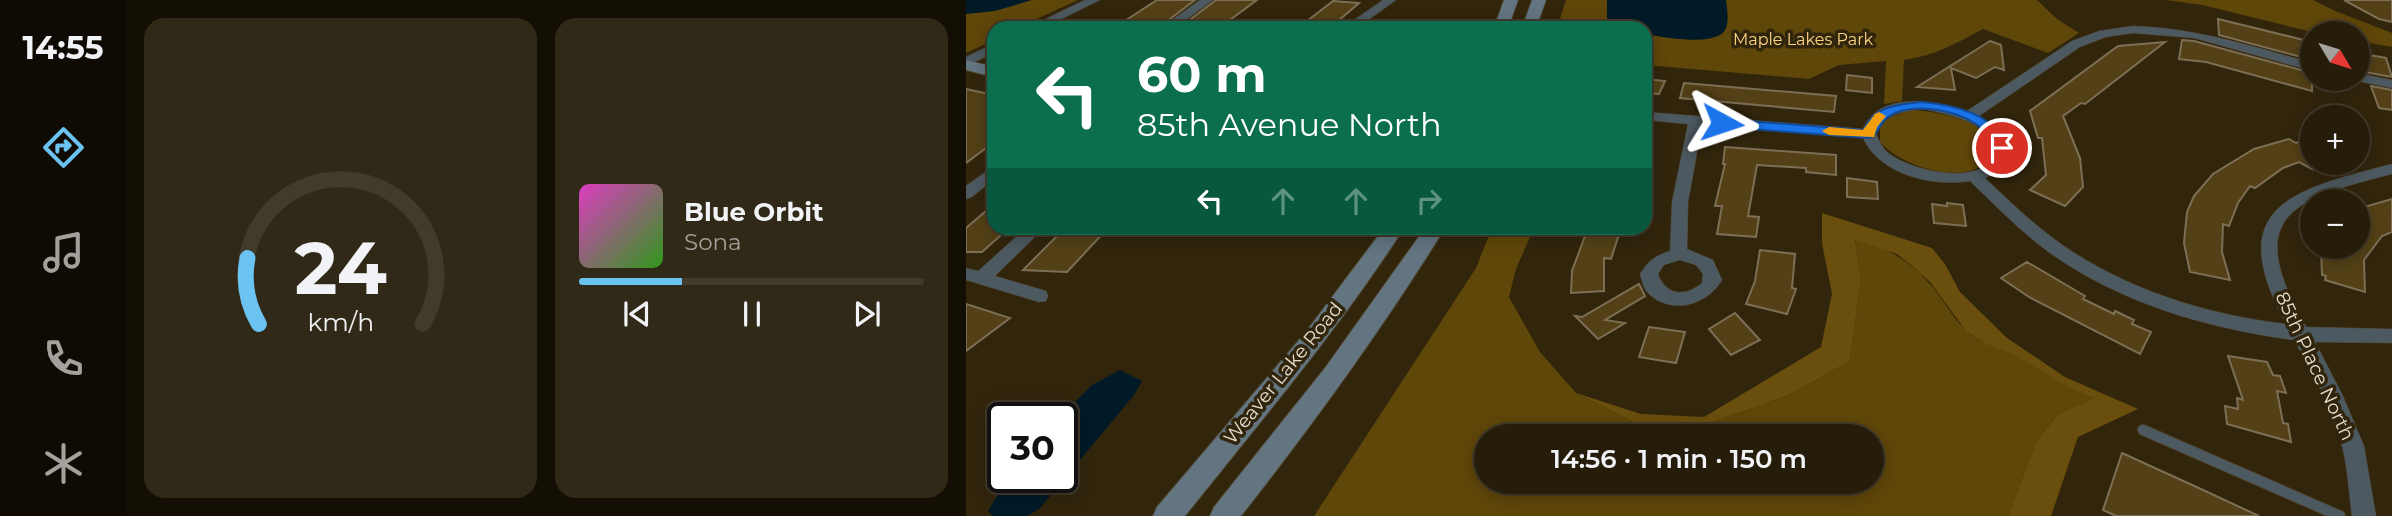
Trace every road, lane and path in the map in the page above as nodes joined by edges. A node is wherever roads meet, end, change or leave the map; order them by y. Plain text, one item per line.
1 (1094, 0) edge
2 (1207, 0) edge
3 (1390, 0) edge
4 (1511, 0) edge
5 (1539, 0) edge
6 (1048, 21) edge
7 (1177, 21) edge
8 (1359, 21) edge
9 (1504, 21) edge
10 (1532, 21) edge
11 (987, 52) edge
12 (966, 64) edge
13 (2300, 64) edge
14 (987, 70) edge
15 (2370, 80) edge
16 (2392, 84) edge
17 (1970, 116) junction
18 (1652, 118) edge
19 (1695, 121) junction
20 (1869, 134) junction
21 (2392, 169) edge
22 (1973, 175) junction
23 (987, 177) edge
24 (966, 194) edge
25 (1027, 235) edge
26 (1389, 235) edge
27 (1431, 235) edge
28 (1679, 254) dead end
29 (974, 275) edge
30 (1038, 296) dead end
31 (2302, 335) junction
32 (2392, 336) edge
33 (2143, 430) dead end
34 (1167, 516) edge
35 (1224, 516) edge
36 (2340, 516) edge
37 (2364, 516) edge

1 - 6 street
2 - 7 street
3 - 8 street
4 - 9 main road
5 - 10 main road
11 - 12 street
12 - 14 main road
13 - 17 street
15 - 16 street
17 - 20 street
17 - 22 street
18 - 19 street
19 - 20 street
19 - 28 street
20 - 22 street
21 - 31 street, 85th Place North
22 - 31 street
23 - 24 street
25 - 29 street
26 - 34 main road, Weaver Lake Road
27 - 35 main road, Weaver Lake Road
29 - 30 street
31 - 32 street
31 - 37 street, 85th Place North
33 - 36 lane

